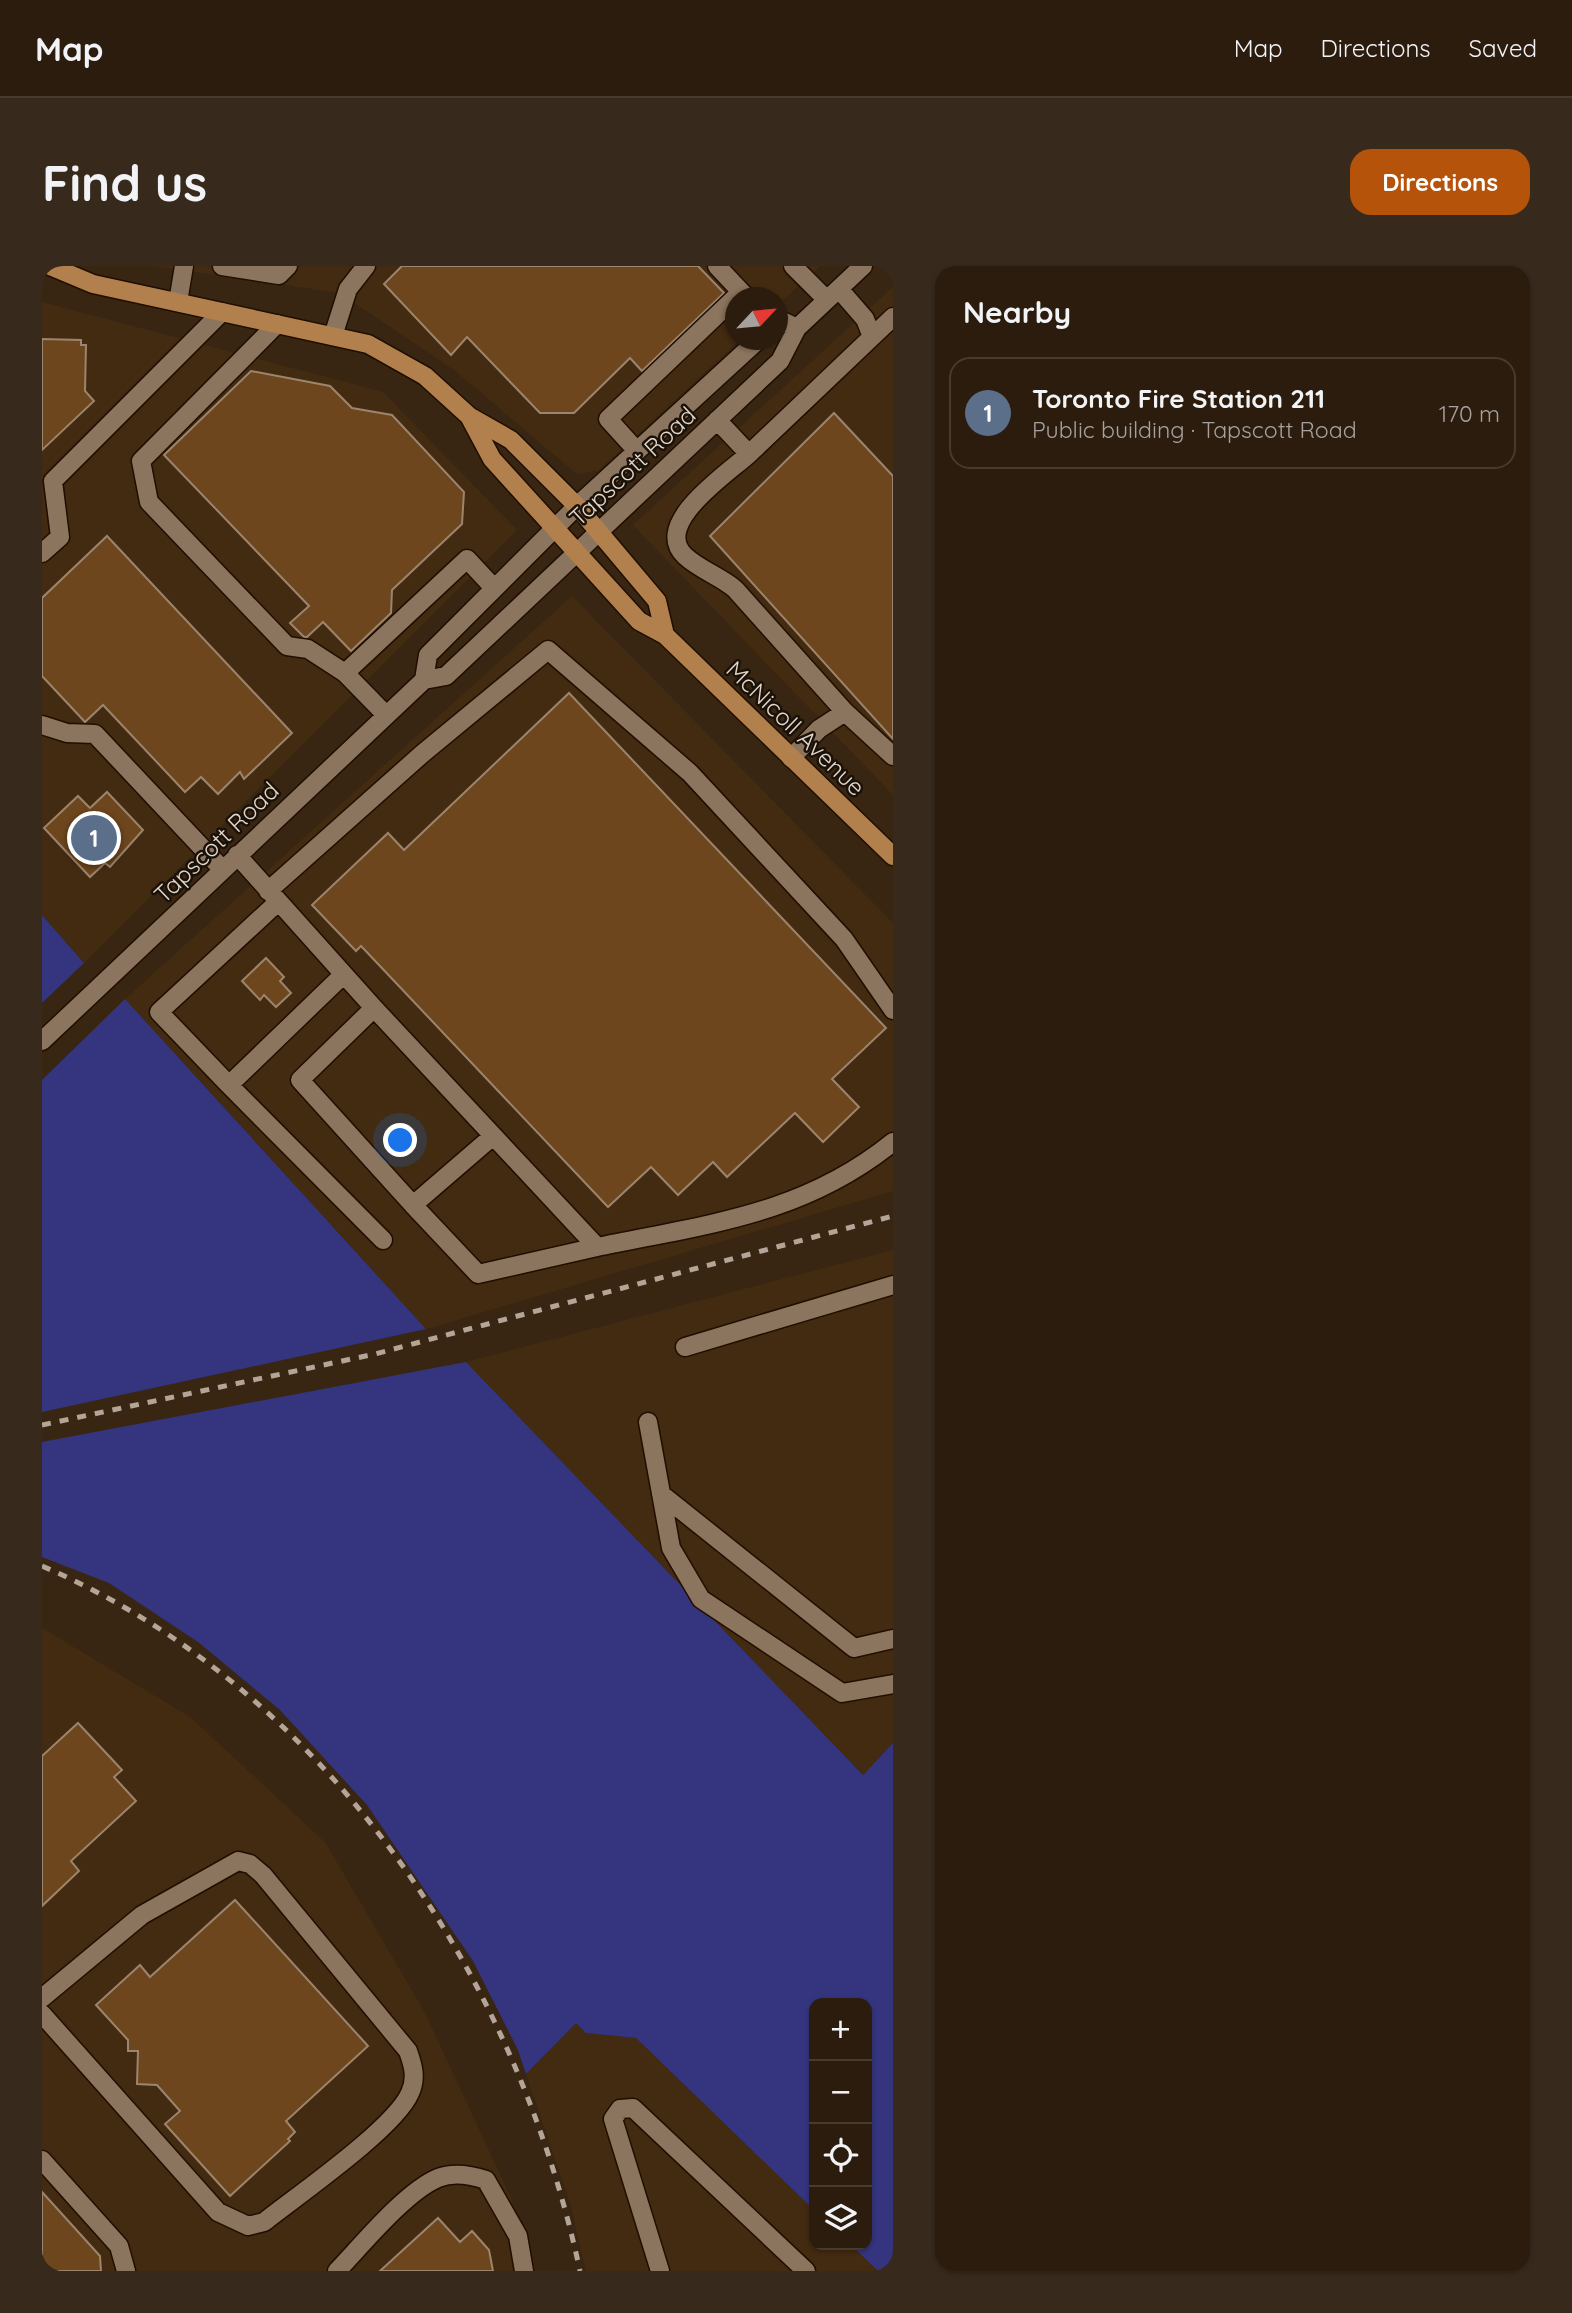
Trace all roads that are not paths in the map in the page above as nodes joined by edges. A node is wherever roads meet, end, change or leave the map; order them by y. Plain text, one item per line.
1 (50, 266) edge
2 (184, 266) edge
3 (222, 266) edge
4 (288, 266) edge
5 (366, 266) edge
6 (717, 266) edge
7 (793, 266) edge
8 (863, 266) edge
9 (737, 287) edge
10 (833, 294) junction
11 (178, 302) junction
12 (222, 312) junction
13 (725, 312) edge
14 (893, 317) edge
15 (277, 324) junction
16 (788, 324) edge
17 (797, 328) junction
18 (788, 331) edge
19 (333, 336) junction
20 (872, 337) junction
21 (747, 350) edge
22 (469, 416) junction
23 (717, 420) junction
24 (637, 451) junction
25 (749, 454) junction
26 (577, 506) junction
27 (556, 527) junction
28 (599, 530) junction
29 (578, 551) junction
30 (42, 553) edge
31 (494, 588) junction
32 (666, 635) junction
33 (345, 673) junction
34 (424, 680) junction
35 (845, 712) junction
36 (386, 715) junction
37 (42, 725) edge
38 (893, 757) edge
39 (791, 758) junction
40 (237, 855) junction
41 (893, 856) edge
42 (223, 870) junction
43 (273, 897) junction
44 (343, 975) junction
45 (374, 1008) junction
46 (893, 1010) edge
47 (42, 1041) edge
48 (229, 1085) junction
49 (494, 1136) junction
50 (893, 1142) edge
51 (413, 1205) junction
52 (383, 1240) dead end
53 (597, 1247) junction
54 (893, 1285) edge
55 (685, 1347) dead end
56 (648, 1422) dead end
57 (661, 1494) junction
58 (893, 1639) edge
59 (893, 1684) edge
60 (42, 1998) edge
61 (42, 2014) edge
62 (42, 2160) edge
63 (126, 2271) edge
64 (337, 2271) edge
65 (524, 2271) edge
66 (660, 2271) edge
67 (806, 2271) edge

1 - 11 main road, McNicoll Avenue
2 - 11 street
3 - 4 street
5 - 19 street
6 - 9 street
7 - 10 street
8 - 10 street, Tapscott Road
10 - 17 street, Tapscott Road
10 - 20 street
11 - 12 main road, McNicoll Avenue
12 - 15 main road, McNicoll Avenue
12 - 30 street
13 - 24 street
14 - 20 street
15 - 19 main road, McNicoll Avenue
15 - 33 street
16 - 17 street
17 - 18 street, Tapscott Road
17 - 23 street, Tapscott Road
19 - 22 main road, McNicoll Avenue
20 - 25 street
21 - 24 street, Tapscott Road
22 - 26 main road, McNicoll Avenue
22 - 27 main road, McNicoll Avenue
23 - 25 street
23 - 28 street, Tapscott Road
24 - 26 street, Tapscott Road
25 - 35 street
26 - 27 street, Tapscott Road
26 - 28 main road, McNicoll Avenue
27 - 29 main road, McNicoll Avenue
27 - 31 street, Tapscott Road
28 - 29 street, Tapscott Road
28 - 32 main road, McNicoll Avenue
29 - 32 main road, McNicoll Avenue
29 - 34 street, Tapscott Road
31 - 33 street
31 - 34 street, Tapscott Road
32 - 39 main road, McNicoll Avenue
33 - 36 street
34 - 36 street, Tapscott Road
35 - 38 street
35 - 39 street
36 - 40 street, Tapscott Road
37 - 42 street
39 - 41 main road, McNicoll Avenue
40 - 42 street, Tapscott Road
40 - 43 street
42 - 47 street, Tapscott Road
43 - 44 street
43 - 46 street
43 - 48 street
44 - 45 street
44 - 48 street
45 - 49 street
45 - 51 street
48 - 52 street
49 - 51 street
49 - 53 street
50 - 53 street
51 - 53 street
54 - 55 street
56 - 57 street
57 - 58 street
57 - 59 street
60 - 61 street
62 - 63 street
64 - 65 street
66 - 67 street

